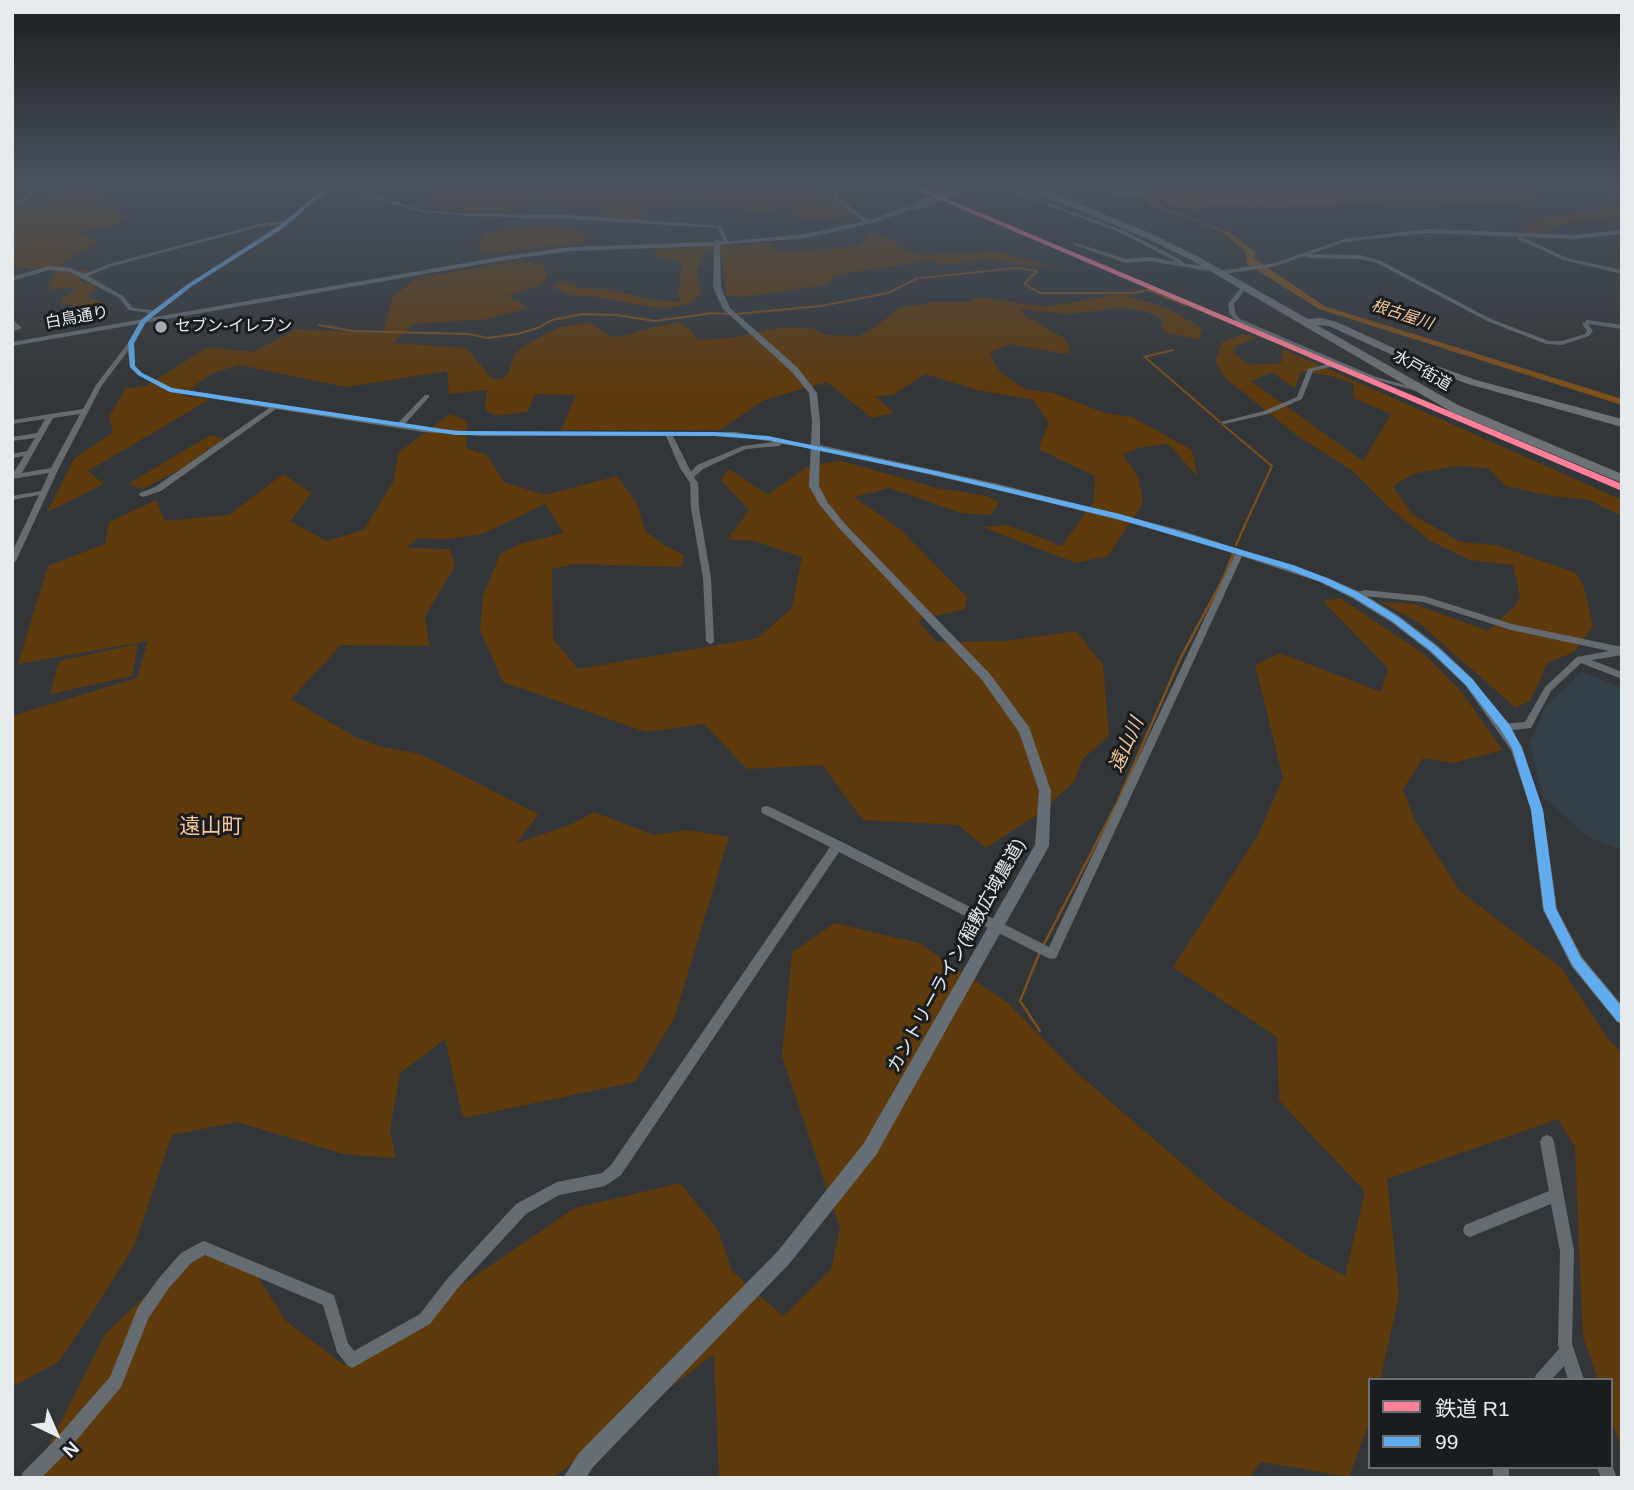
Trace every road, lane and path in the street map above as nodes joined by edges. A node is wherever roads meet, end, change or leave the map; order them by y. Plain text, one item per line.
1 (156, 253) edge
2 (243, 253) edge
3 (554, 253) edge
4 (717, 253) edge
5 (1100, 253) edge
6 (1165, 253) edge
7 (1176, 253) edge
8 (1310, 253) edge
9 (1551, 253) edge
10 (1300, 256) junction
11 (1187, 266) junction
12 (1216, 271) junction
13 (1622, 272) edge
14 (84, 276) junction
15 (12, 277) edge
16 (1244, 287) junction
17 (148, 316) junction
18 (12, 321) edge
19 (1308, 323) junction
20 (1622, 327) edge
21 (12, 329) edge
22 (12, 342) edge
23 (131, 343) junction
24 (1328, 366) dead end
25 (1424, 391) junction
26 (427, 396) dead end
27 (276, 407) junction
28 (86, 411) junction
29 (50, 417) junction
30 (12, 422) edge
31 (1224, 422) dead end
32 (1622, 423) edge
33 (399, 426) junction
34 (669, 434) junction
35 (40, 435) junction
36 (12, 439) edge
37 (786, 442) junction
38 (816, 447) junction
39 (29, 453) junction
40 (12, 456) edge
41 (54, 470) junction
42 (14, 477) edge
43 (690, 477) junction
44 (1622, 479) edge
45 (45, 492) junction
46 (143, 495) dead end
47 (12, 498) edge
48 (15, 546) edge
49 (1240, 552) junction
50 (12, 561) edge
51 (1356, 595) junction
52 (710, 641) dead end
53 (1621, 650) edge
54 (1580, 659) junction
55 (1622, 676) edge
56 (1505, 727) junction
57 (766, 810) dead end
58 (838, 845) junction
59 (995, 926) junction
60 (1622, 1017) edge
61 (1547, 1142) dead end
62 (1556, 1195) junction
63 (1470, 1230) dead end
64 (1567, 1351) junction
65 (1543, 1378) edge
66 (1575, 1378) edge
67 (29, 1478) edge
68 (573, 1478) edge

1 - 14 street
2 - 17 street
3 - 17 street, 白鳥通り
4 - 38 street, カントリーライン(稲敷広域農道)
5 - 11 street
6 - 11 street
7 - 12 highway, 水戸街道
8 - 10 street
9 - 13 street
10 - 12 street
10 - 20 street
11 - 12 street
12 - 16 highway, 水戸街道
14 - 15 street
14 - 17 street
16 - 19 highway, 水戸街道
16 - 25 street
17 - 22 street, 白鳥通り
17 - 23 street
18 - 21 street
19 - 25 highway, 水戸街道
19 - 32 highway
23 - 27 street
23 - 28 street
24 - 31 street
25 - 44 highway, 水戸街道
26 - 33 street
27 - 33 street
27 - 46 street
28 - 29 street
28 - 41 street
29 - 30 street
29 - 35 street
33 - 34 street
34 - 37 street
34 - 43 street
35 - 36 street
35 - 39 street
37 - 38 street
37 - 43 street
38 - 49 street
38 - 59 street, カントリーライン(稲敷広域農道)
39 - 40 street
39 - 42 street
41 - 42 street
41 - 45 street
43 - 52 street
45 - 47 street
45 - 48 street
48 - 50 street
49 - 51 street
49 - 59 street
51 - 53 street
51 - 56 street
53 - 54 street
54 - 55 street
54 - 56 street
56 - 60 street
57 - 58 street
58 - 59 street
58 - 67 street
59 - 68 street, カントリーライン(稲敷広域農道)
61 - 62 street
62 - 63 street
62 - 64 street
64 - 65 street
64 - 66 street

